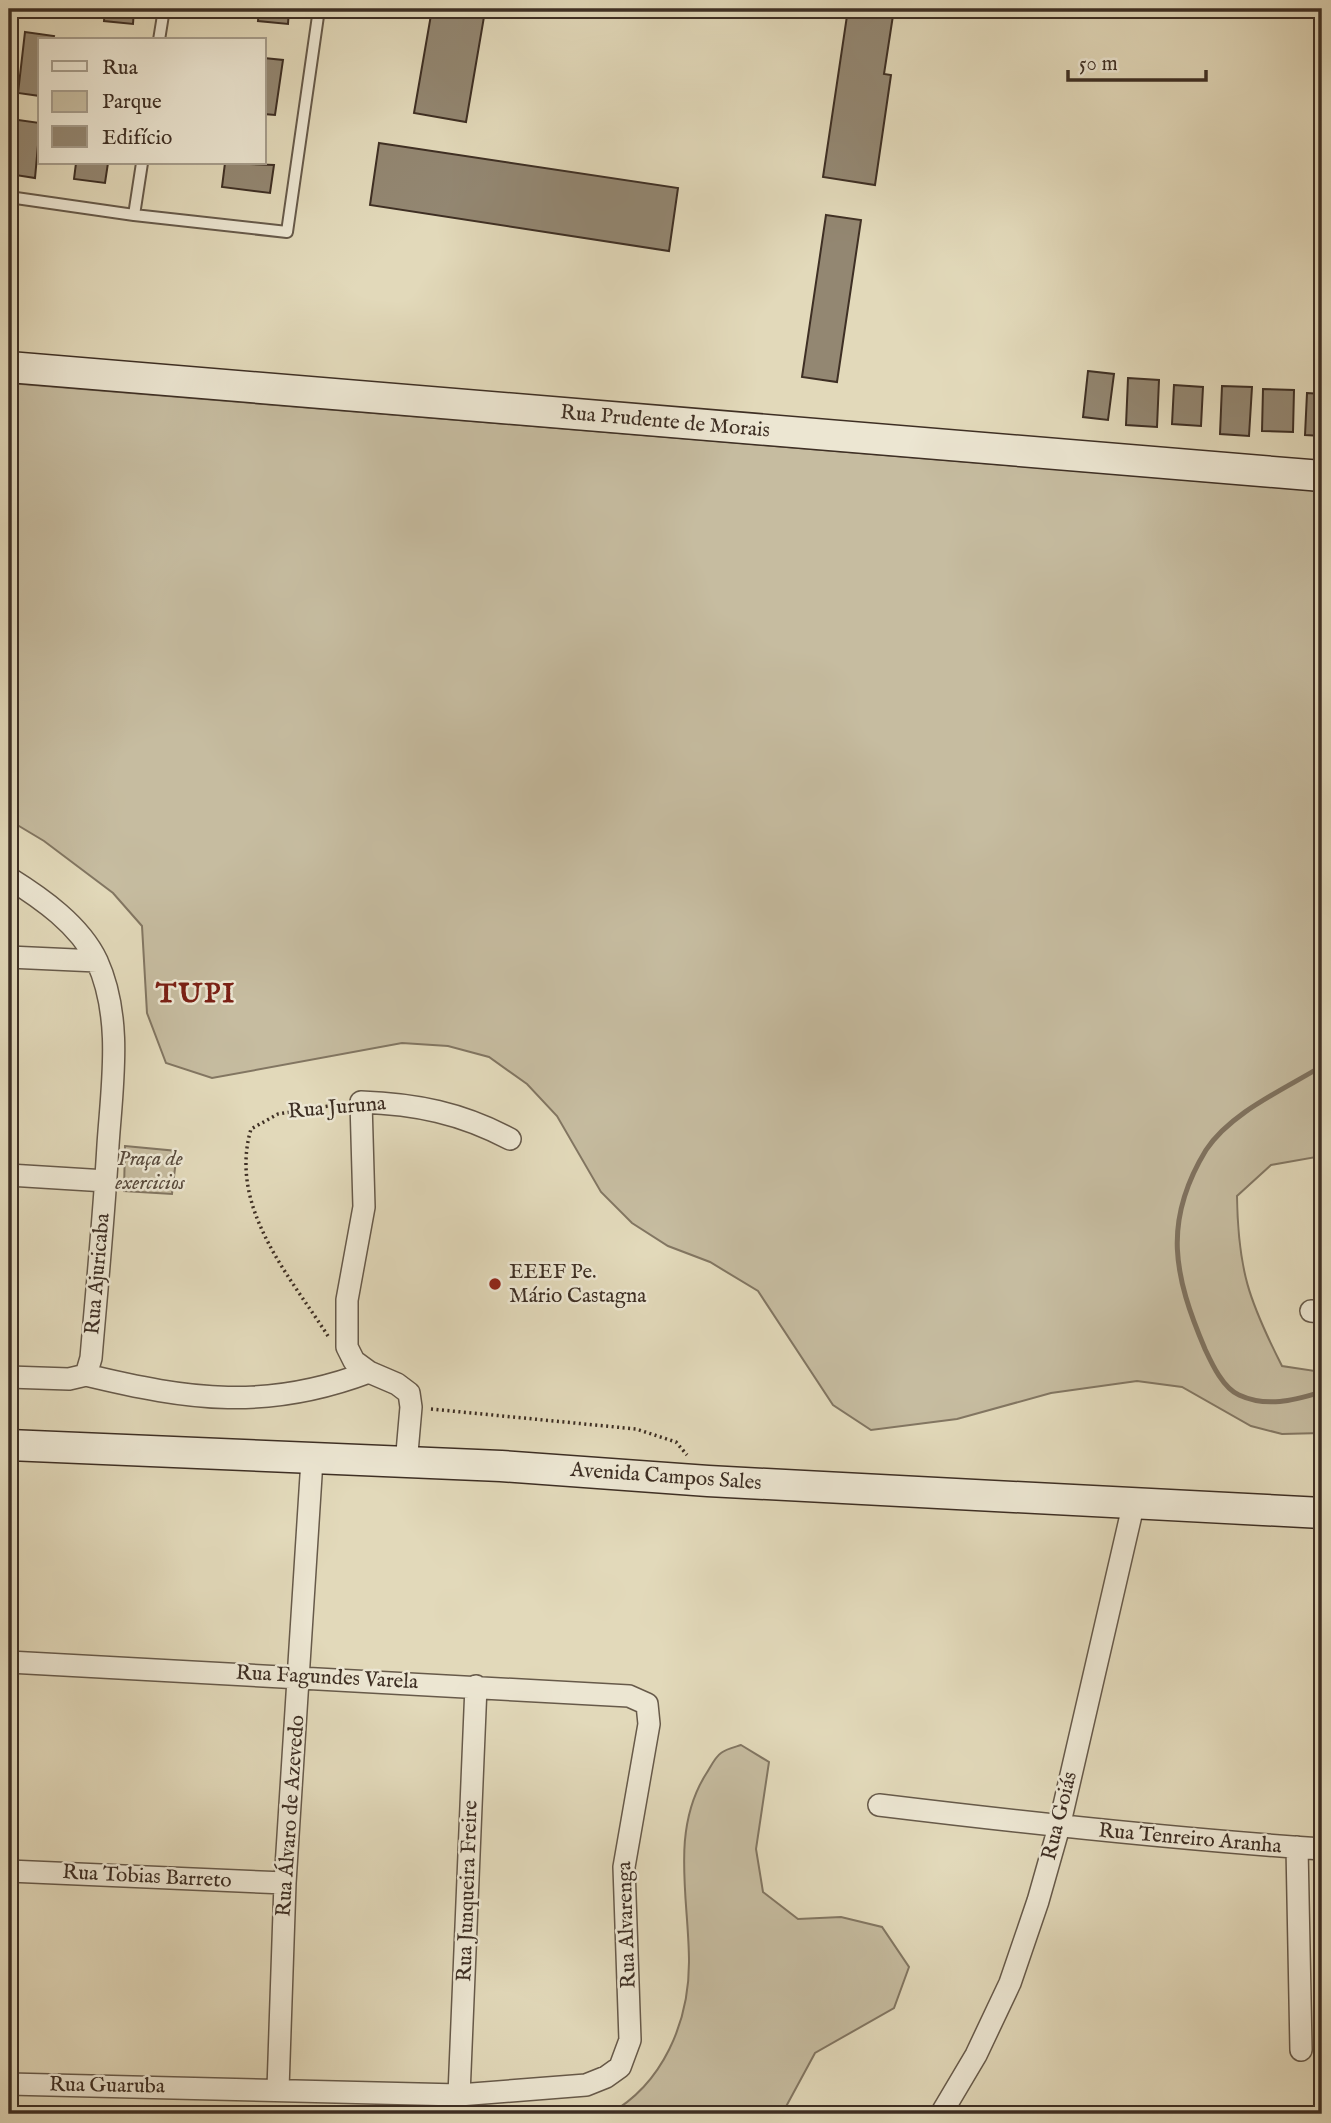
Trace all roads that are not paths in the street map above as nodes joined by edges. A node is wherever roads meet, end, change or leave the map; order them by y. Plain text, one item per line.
1 (163, 9) edge
2 (319, 9) edge
3 (159, 38) edge
4 (142, 164) edge
5 (9, 197) edge
6 (134, 215) junction
7 (9, 367) edge
8 (1322, 477) edge
9 (9, 878) edge
10 (9, 957) edge
11 (97, 961) junction
12 (510, 1139) dead end
13 (9, 1175) edge
14 (106, 1181) junction
15 (369, 1373) junction
16 (86, 1375) junction
17 (9, 1377) edge
18 (9, 1444) edge
19 (312, 1460) junction
20 (407, 1464) junction
21 (1134, 1502) junction
22 (1322, 1513) edge
23 (9, 1662) edge
24 (300, 1676) junction
25 (476, 1686) junction
26 (643, 1700) joint
27 (879, 1805) dead end
28 (1059, 1828) junction
29 (1297, 1847) junction
30 (1322, 1849) edge
31 (9, 1871) edge
32 (285, 1883) junction
33 (1301, 2050) dead end
34 (620, 2067) joint
35 (9, 2084) edge
36 (278, 2089) junction
37 (459, 2095) junction
38 (941, 2114) edge

1 - 3 lane
2 - 6 lane
4 - 6 lane
5 - 6 lane
7 - 8 street, Rua Prudente de Morais
9 - 11 street, Rua Ajuricaba
10 - 11 street
11 - 14 street, Rua Ajuricaba
12 - 15 street, Rua Juruna
13 - 14 street
14 - 16 street, Rua Ajuricaba
15 - 16 street
15 - 20 street
16 - 17 street
18 - 19 street, Avenida Campos Sales
19 - 20 street, Avenida Campos Sales
19 - 24 street, Rua Álvaro de Azevedo
20 - 21 street, Avenida Campos Sales
21 - 22 street, Avenida Campos Sales
21 - 28 street, Rua Goiás
23 - 24 street, Rua Fagundes Varela
24 - 25 street, Rua Fagundes Varela
24 - 32 street, Rua Álvaro de Azevedo
25 - 26 street, Rua Fagundes Varela
25 - 37 street, Rua Junqueira Freire
26 - 34 street, Rua Alvarenga
27 - 28 street, Rua Tenreiro Aranha
28 - 29 street, Rua Tenreiro Aranha
28 - 38 street, Rua Goiás
29 - 30 street, Rua Tenreiro Aranha
29 - 33 street
31 - 32 street, Rua Tobias Barreto
32 - 36 street, Rua Álvaro de Azevedo
34 - 37 street, Rua Guaruba
35 - 36 street, Rua Guaruba
36 - 37 street, Rua Guaruba

